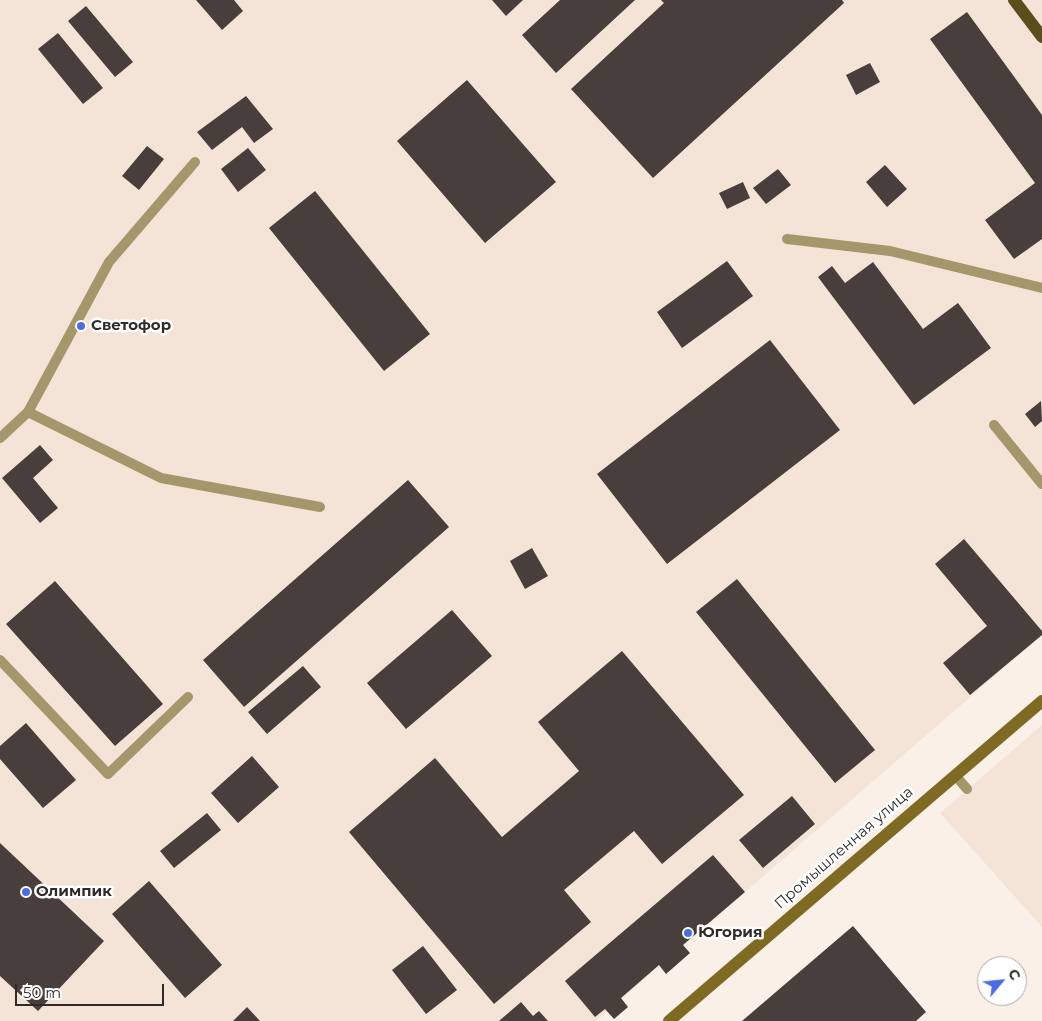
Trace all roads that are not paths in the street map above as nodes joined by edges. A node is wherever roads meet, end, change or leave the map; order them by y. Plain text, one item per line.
1 (1014, 0) edge
2 (1042, 36) edge
3 (195, 162) dead end
4 (787, 239) dead end
5 (1042, 288) edge
6 (28, 412) junction
7 (994, 425) dead end
8 (0, 438) edge
9 (1042, 484) edge
10 (320, 507) dead end
11 (0, 660) edge
12 (188, 696) dead end
13 (1042, 701) edge
14 (955, 775) junction
15 (967, 789) dead end
16 (669, 1021) edge

1 - 2 main road
3 - 6 lane
4 - 5 lane
6 - 8 lane
6 - 10 lane
7 - 9 lane
11 - 12 lane
13 - 14 main road, Промышленная улица
14 - 15 lane
14 - 16 main road, Промышленная улица

